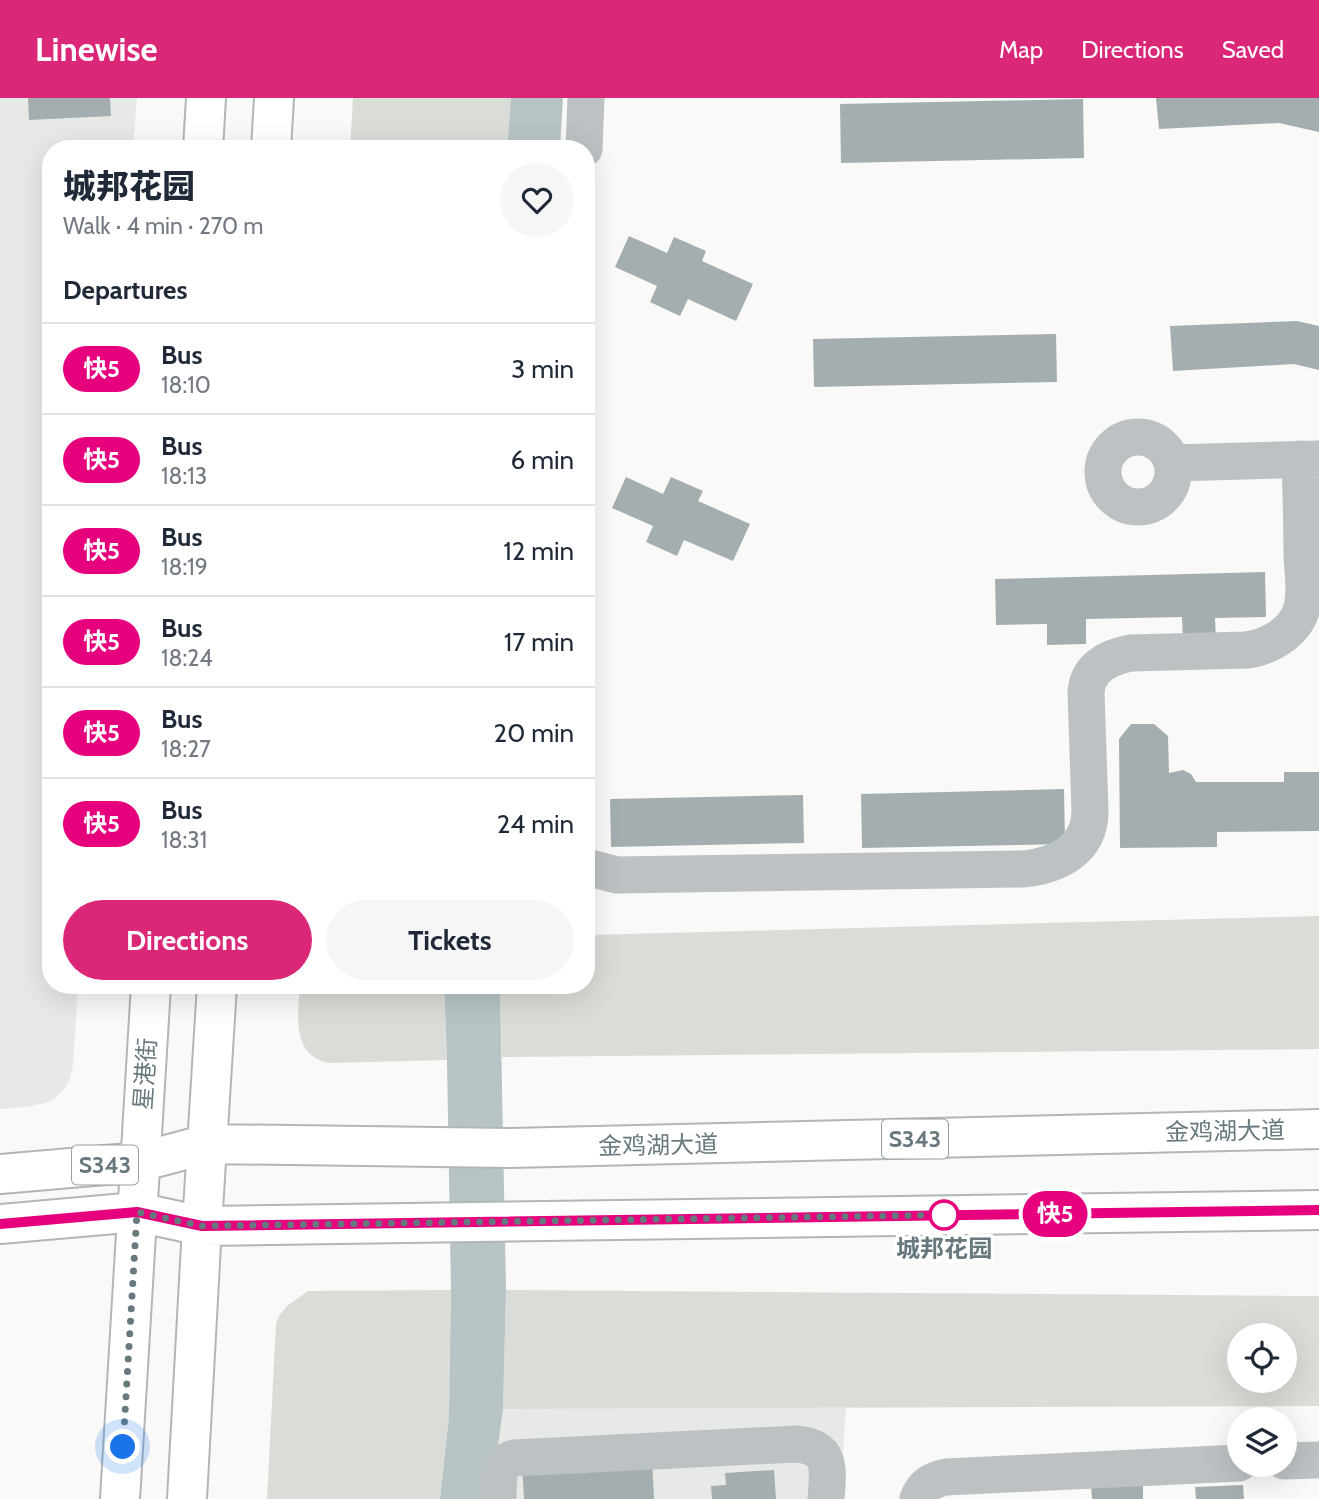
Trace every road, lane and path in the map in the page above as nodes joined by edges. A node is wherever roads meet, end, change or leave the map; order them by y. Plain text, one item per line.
1 (206, 98) edge
2 (274, 98) edge
3 (586, 98) edge
4 (204, 140) edge
5 (272, 140) edge
6 (584, 140) edge
7 (1310, 459) edge
8 (1172, 463) dead end
9 (595, 869) edge
10 (150, 994) edge
11 (216, 994) edge
12 (1319, 1129) edge
13 (207, 1144) junction
14 (140, 1162) junction
15 (0, 1174) edge
16 (1319, 1210) edge
17 (137, 1212) junction
18 (0, 1224) edge
19 (202, 1226) junction
20 (1319, 1460) edge
21 (1297, 1461) edge
22 (1227, 1464) edge
23 (120, 1499) edge
24 (187, 1499) edge
25 (498, 1499) edge
26 (826, 1499) edge
27 (918, 1499) edge

1 - 4 main road
2 - 5 main road
3 - 6 street
7 - 8 street
7 - 9 street
10 - 14 main road, 星港街
11 - 13 main road
12 - 13 main road, 金鸡湖大道 / S343
13 - 14 main road, 金鸡湖大道 / S343
13 - 19 main road
14 - 15 main road, 金鸡湖大道 / S343
14 - 17 main road, 星港街
16 - 19 main road, S343
17 - 18 main road, S343
17 - 19 main road, S343
17 - 23 main road, 星港街
19 - 24 main road
20 - 21 street
22 - 27 street
25 - 26 street

